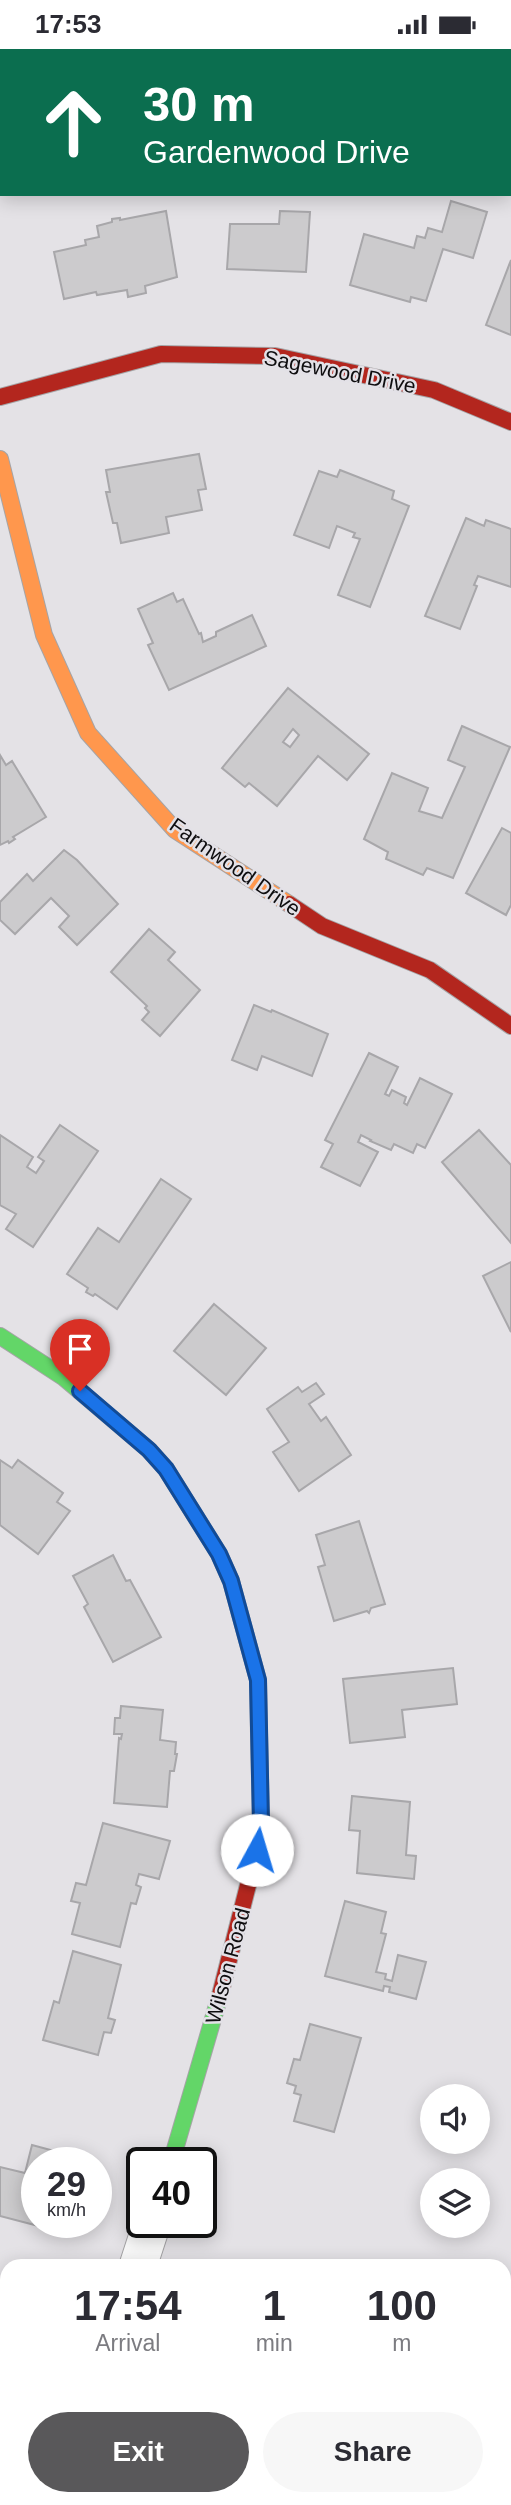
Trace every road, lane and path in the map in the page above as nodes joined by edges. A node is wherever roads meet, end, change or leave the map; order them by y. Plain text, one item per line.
1 (0, 397) edge
2 (511, 422) edge
3 (0, 459) edge
4 (511, 1026) edge
5 (0, 1336) edge
6 (175, 2147) edge
7 (147, 2238) edge
8 (140, 2259) edge

1 - 2 street, Sagewood Drive
3 - 4 street, Farmwood Drive
5 - 6 street, Wilson Road
7 - 8 street

